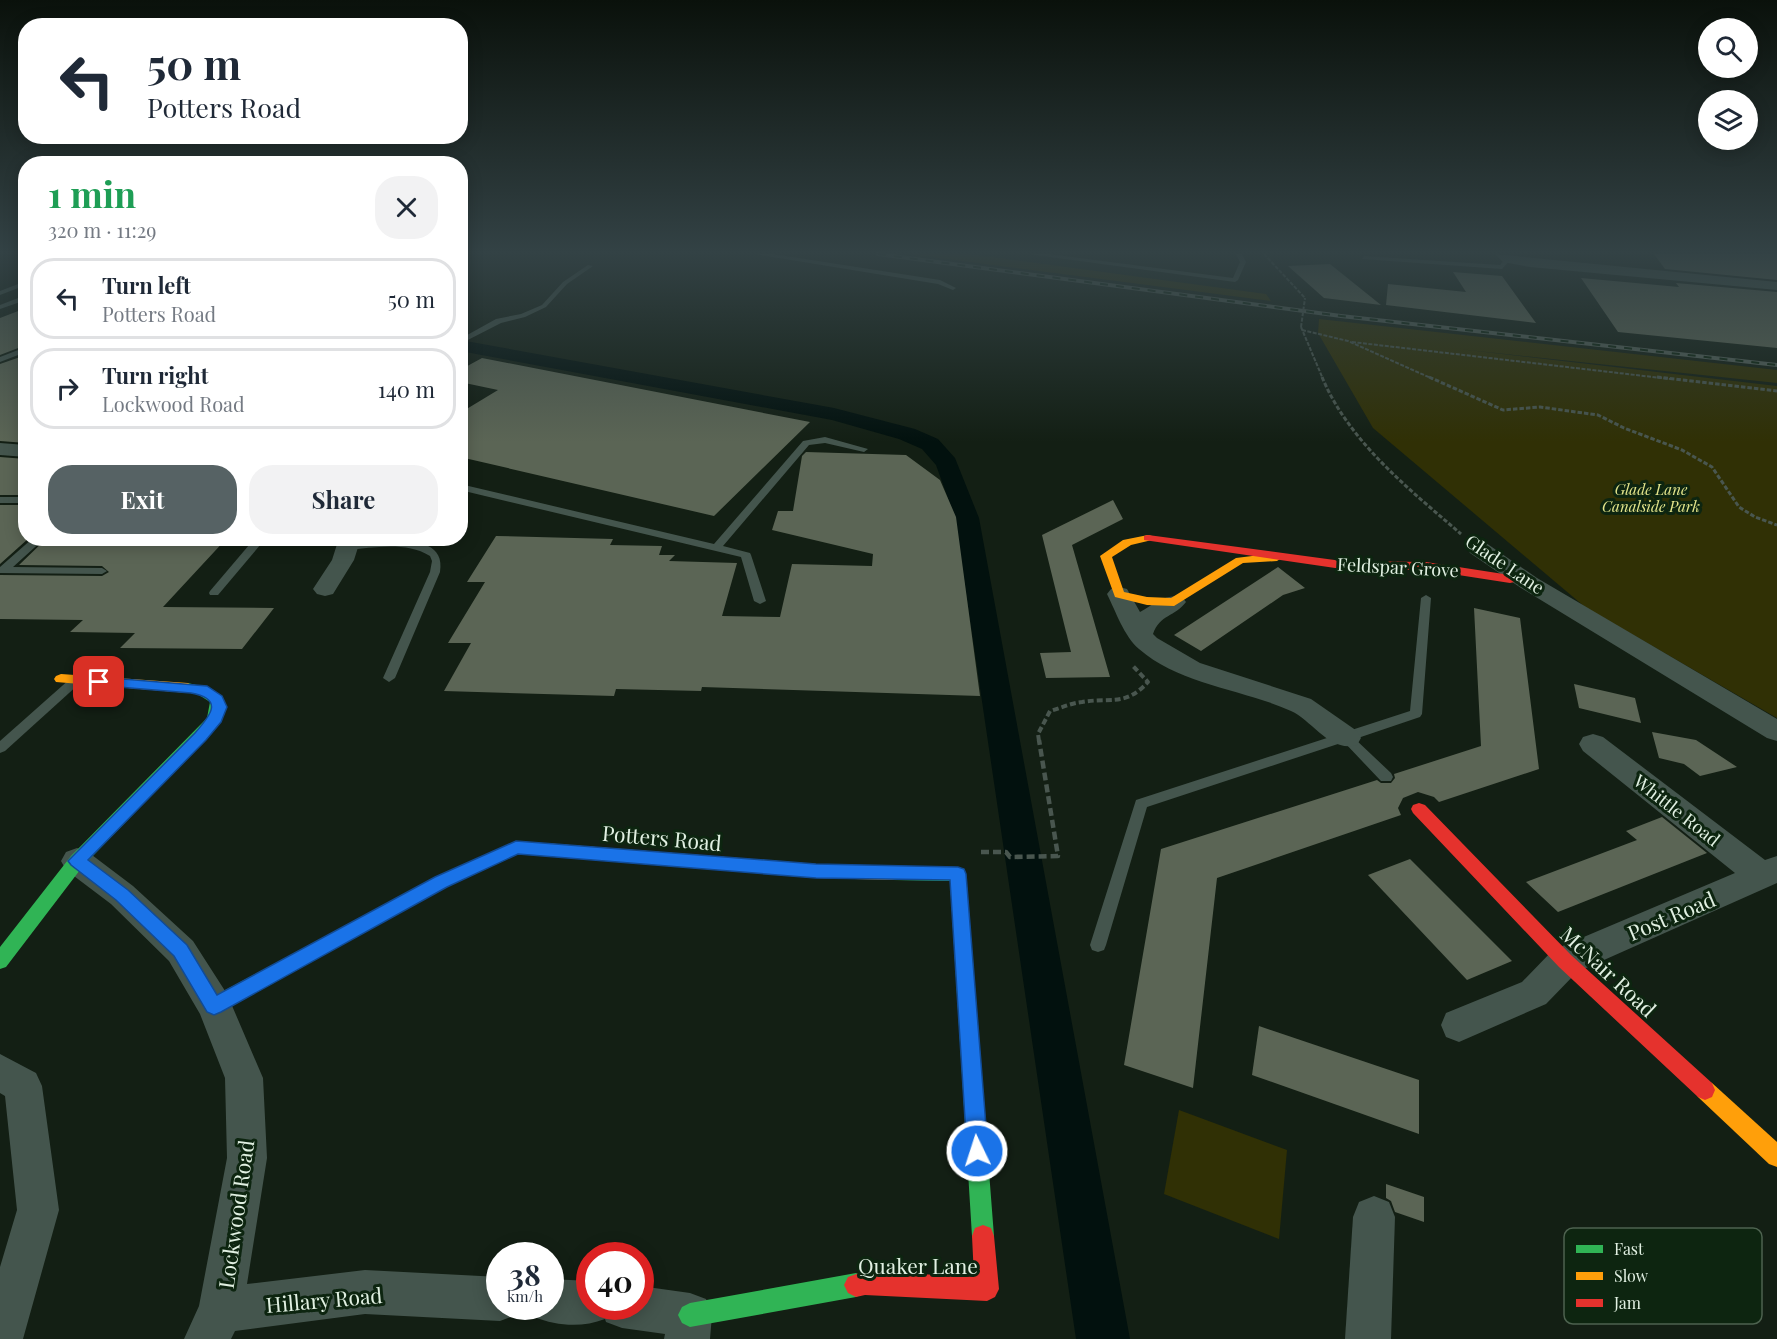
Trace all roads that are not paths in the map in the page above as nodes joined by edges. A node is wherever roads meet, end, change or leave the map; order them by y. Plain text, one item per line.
1 (521, 316) edge
2 (468, 338) edge
3 (18, 352) edge
4 (0, 360) edge
5 (0, 449) edge
6 (864, 449) dead end
7 (18, 450) edge
8 (468, 490) edge
9 (0, 500) edge
10 (18, 500) edge
11 (30, 546) edge
12 (254, 546) edge
13 (347, 546) edge
14 (418, 546) edge
15 (716, 548) junction
16 (1478, 548) road end
17 (1277, 557) junction
18 (1, 570) edge
19 (102, 571) dead end
20 (1519, 577) junction
21 (325, 589) dead end
22 (214, 593) dead end
23 (1119, 594) junction
24 (1426, 598) dead end
25 (760, 601) dead end
26 (1174, 602) junction
27 (1140, 635) junction
28 (389, 678) dead end
29 (61, 679) dead end
30 (76, 680) junction
31 (1777, 731) edge
32 (1347, 738) junction
33 (1593, 744) dead end
34 (0, 748) edge
35 (1386, 777) dead end
36 (1419, 809) dead end
37 (77, 861) junction
38 (1769, 872) edge
39 (958, 874) joint
40 (1098, 945) dead end
41 (0, 961) edge
42 (1565, 961) junction
43 (214, 1006) junction
44 (1459, 1025) dead end
45 (0, 1072) edge
46 (1777, 1156) edge
47 (1374, 1217) dead end
48 (486, 1298) edge
49 (654, 1316) edge
50 (214, 1324) edge
51 (688, 1327) edge
52 (0, 1336) edge
53 (1368, 1339) edge

1 - 2 lane
3 - 4 lane
5 - 7 street
6 - 15 lane
8 - 15 lane
9 - 10 lane
11 - 18 lane
12 - 22 lane
13 - 21 street
14 - 28 lane
15 - 25 lane
16 - 20 street, Glade Lane
17 - 20 street, Feldspar Grove
17 - 23 street, Feldspar Grove
17 - 26 street, Feldspar Grove
18 - 19 lane
20 - 31 street, Glade Lane
23 - 26 street
23 - 27 street, Feldspar Grove
24 - 32 lane
26 - 27 street, Feldspar Grove
27 - 32 street, Feldspar Grove
29 - 30 street
30 - 34 lane
30 - 37 street
32 - 35 lane
32 - 40 lane
33 - 38 street, Whittle Road
36 - 42 street, McNair Road
37 - 41 street
37 - 43 street, Lockwood Road
38 - 42 street, Post Road
39 - 43 street, Potters Road
39 - 51 street, Quaker Lane
42 - 44 street
42 - 46 street, McNair Road
43 - 50 street, Lockwood Road
45 - 52 street
47 - 53 street
48 - 50 street, Hillary Road
49 - 51 street

